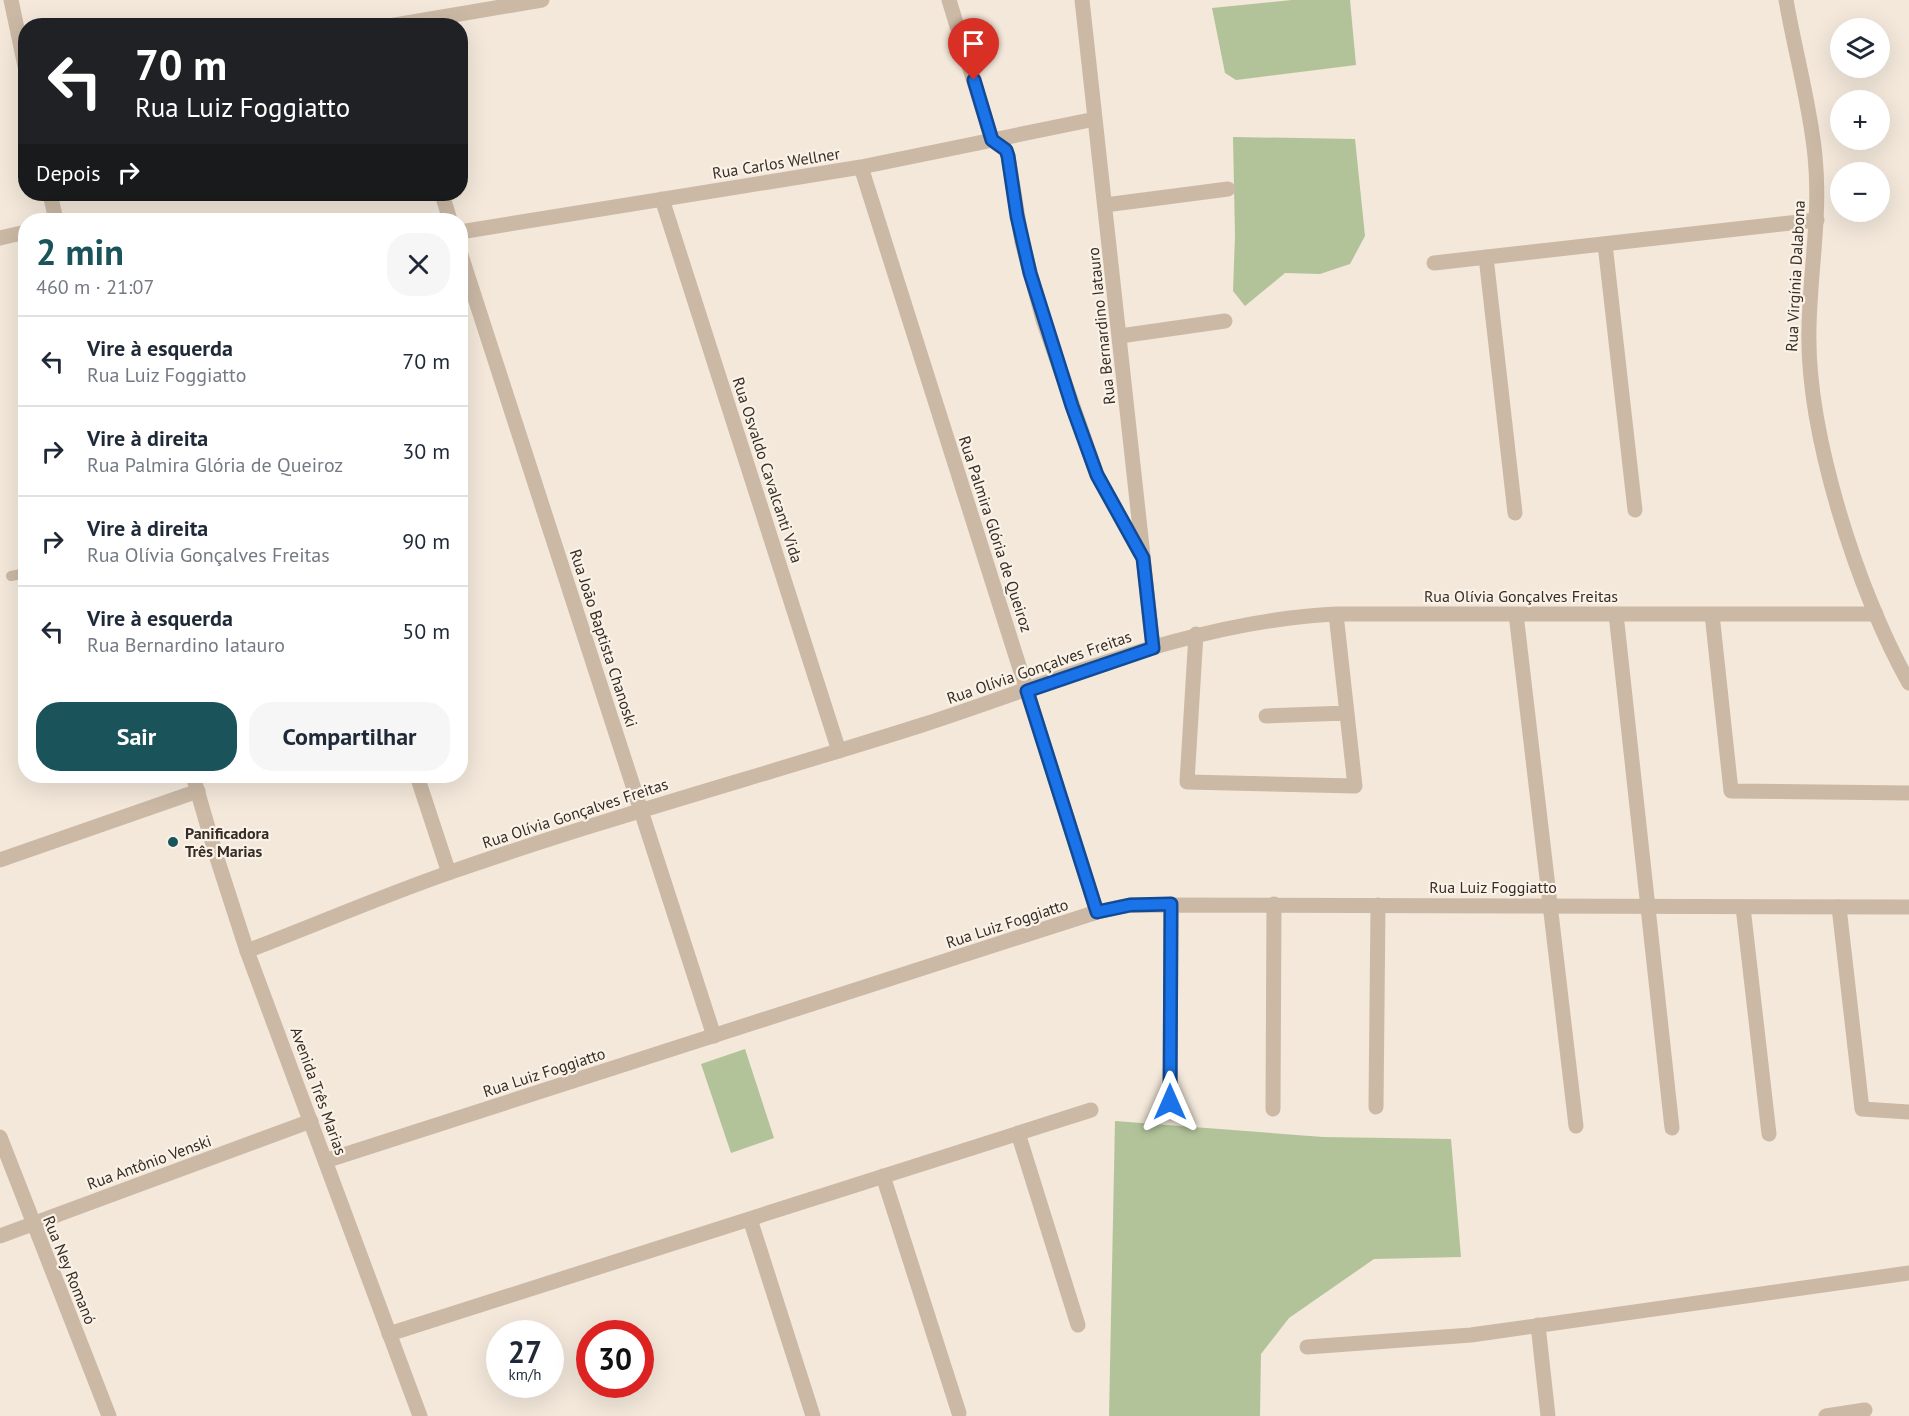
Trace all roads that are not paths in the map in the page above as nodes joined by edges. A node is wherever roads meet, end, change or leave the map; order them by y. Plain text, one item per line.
1 (11, 0) edge
2 (542, 0) edge
3 (949, 0) edge
4 (1082, 0) edge
5 (1786, 0) edge
6 (435, 18) edge
7 (18, 34) edge
8 (1095, 118) junction
9 (992, 140) junction
10 (861, 167) junction
11 (1228, 189) dead end
12 (662, 199) junction
13 (1105, 205) junction
14 (1817, 220) junction
15 (468, 231) edge
16 (18, 234) edge
17 (0, 238) edge
18 (1605, 244) junction
19 (1486, 257) junction
20 (1434, 263) dead end
21 (468, 277) edge
22 (1225, 321) dead end
23 (1120, 336) junction
24 (1635, 510) dead end
25 (1515, 513) dead end
26 (1143, 558) junction
27 (18, 574) edge
28 (10, 576) dead end
29 (1336, 614) junction
30 (1516, 614) junction
31 (1616, 614) junction
32 (1712, 614) junction
33 (1876, 614) junction
34 (1196, 634) junction
35 (1153, 648) junction
36 (1909, 683) edge
37 (1027, 691) junction
38 (1347, 714) junction
39 (1266, 716) dead end
40 (839, 751) junction
41 (196, 783) edge
42 (419, 783) edge
43 (1909, 793) edge
44 (640, 809) junction
45 (0, 860) edge
46 (448, 873) junction
47 (1171, 904) junction
48 (1274, 904) junction
49 (1378, 905) junction
50 (1550, 906) junction
51 (1647, 906) junction
52 (1743, 906) junction
53 (1839, 907) junction
54 (1909, 907) edge
55 (1097, 912) junction
56 (248, 951) junction
57 (714, 1036) junction
58 (1170, 1102) dead end
59 (1376, 1107) dead end
60 (1273, 1109) dead end
61 (1091, 1110) dead end
62 (1909, 1112) edge
63 (310, 1121) junction
64 (1576, 1126) dead end
65 (1671, 1128) dead end
66 (1018, 1133) junction
67 (1769, 1134) dead end
68 (0, 1137) edge
69 (325, 1161) junction
70 (883, 1176) junction
71 (750, 1219) junction
72 (33, 1224) junction
73 (0, 1236) edge
74 (1909, 1273) edge
75 (1078, 1325) dead end
76 (1538, 1325) junction
77 (389, 1334) junction
78 (1307, 1347) dead end
79 (1865, 1410) dead end
80 (959, 1413) dead end
81 (109, 1416) edge
82 (420, 1416) edge
83 (813, 1416) edge
84 (1548, 1416) edge
85 (1826, 1416) edge

1 - 7 street
2 - 6 street
3 - 9 street
4 - 8 street, Rua Bernardino Iatauro
5 - 14 street, Rua Virgínia Dalabona
8 - 9 street, Rua Carlos Wellner
8 - 13 street, Rua Bernardino Iatauro
9 - 10 street, Rua Carlos Wellner
9 - 26 street
10 - 12 street, Rua Carlos Wellner
10 - 37 street, Rua Palmira Glória de Queiroz
11 - 13 street
12 - 15 street, Rua Carlos Wellner
12 - 40 street, Rua Osvaldo Cavalcanti Vida
13 - 23 street, Rua Bernardino Iatauro
14 - 18 street
14 - 33 street, Rua Virgínia Dalabona
16 - 17 street
18 - 19 street
18 - 24 street
19 - 20 street
19 - 25 street
21 - 44 street, Rua João Baptista Chanoski
22 - 23 street
23 - 26 street, Rua Bernardino Iatauro
26 - 35 street, Rua Bernardino Iatauro
27 - 28 lane
29 - 30 street, Rua Olívia Gonçalves Freitas
29 - 34 street, Rua Olívia Gonçalves Freitas
29 - 38 street
30 - 31 street, Rua Olívia Gonçalves Freitas
30 - 50 street
31 - 32 street, Rua Olívia Gonçalves Freitas
31 - 51 street
32 - 33 street, Rua Olívia Gonçalves Freitas
32 - 43 street
33 - 36 street, Rua Virgínia Dalabona
34 - 35 street, Rua Olívia Gonçalves Freitas
34 - 38 street
35 - 37 street, Rua Olívia Gonçalves Freitas
37 - 40 street, Rua Olívia Gonçalves Freitas
37 - 55 street, Rua Palmira Glória de Queiroz
38 - 39 street
40 - 44 street, Rua Olívia Gonçalves Freitas
41 - 45 street
41 - 56 street, Avenida Três Marias
42 - 46 street
44 - 46 street, Rua Olívia Gonçalves Freitas
44 - 57 street, Rua João Baptista Chanoski
46 - 56 street, Rua Olívia Gonçalves Freitas
47 - 48 street, Rua Luiz Foggiatto
47 - 55 street, Rua Luiz Foggiatto
47 - 58 street
48 - 49 street, Rua Luiz Foggiatto
48 - 60 street
49 - 50 street, Rua Luiz Foggiatto
49 - 59 street
50 - 51 street, Rua Luiz Foggiatto
50 - 64 street
51 - 52 street, Rua Luiz Foggiatto
51 - 65 street
52 - 53 street, Rua Luiz Foggiatto
52 - 67 street
53 - 54 street, Rua Luiz Foggiatto
53 - 62 street
55 - 57 street, Rua Luiz Foggiatto
56 - 63 street, Avenida Três Marias
57 - 69 street, Rua Luiz Foggiatto
61 - 66 street
63 - 69 street, Avenida Três Marias
63 - 72 street, Rua Antônio Venski
66 - 70 street
66 - 75 street
68 - 72 street, Rua Ney Romanó
69 - 77 street, Avenida Três Marias
70 - 71 street
70 - 80 street
71 - 77 street
71 - 83 street
72 - 73 street, Rua Antônio Venski
72 - 81 street, Rua Ney Romanó
74 - 76 street
76 - 78 street
76 - 84 street
77 - 82 street, Avenida Três Marias
79 - 85 street

